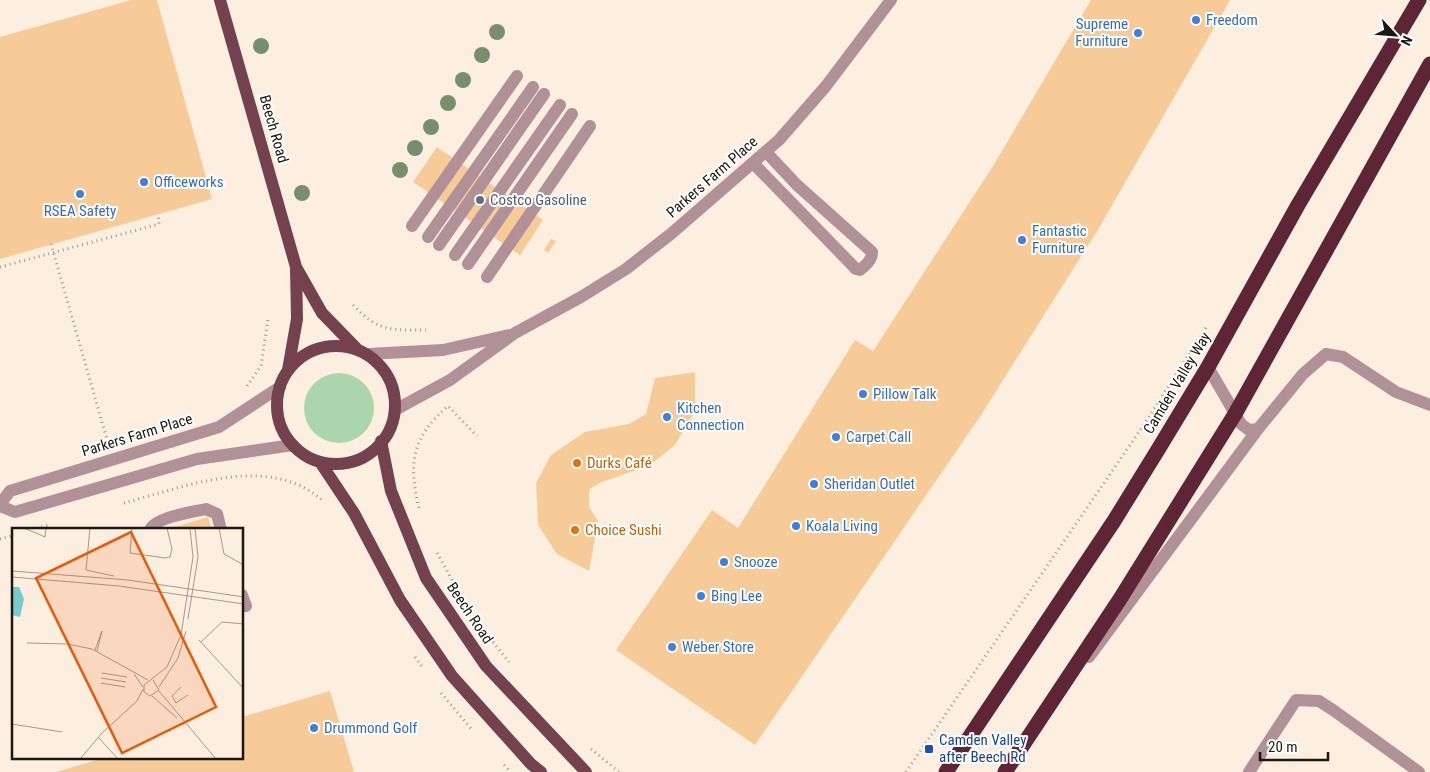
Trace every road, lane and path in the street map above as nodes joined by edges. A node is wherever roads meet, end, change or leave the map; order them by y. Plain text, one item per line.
1 (220, 0) edge
2 (890, 0) edge
3 (1419, 0) edge
4 (1430, 64) edge
5 (518, 76) dead end
6 (560, 106) dead end
7 (572, 114) dead end
8 (590, 126) dead end
9 (766, 152) junction
10 (752, 163) junction
11 (158, 214) dead end
12 (412, 226) dead end
13 (428, 237) dead end
14 (51, 244) dead end
15 (440, 245) dead end
16 (53, 252) junction
17 (455, 256) dead end
18 (468, 264) dead end
19 (0, 267) edge
20 (296, 267) junction
21 (486, 277) dead end
22 (353, 305) dead end
23 (268, 319) dead end
24 (1211, 319) dead end
25 (426, 330) dead end
26 (515, 333) junction
27 (362, 352) junction
28 (1208, 367) junction
29 (288, 370) junction
30 (280, 387) junction
31 (242, 391) dead end
32 (1430, 405) edge
33 (395, 410) junction
34 (1235, 414) junction
35 (1258, 429) junction
36 (477, 436) dead end
37 (382, 441) junction
38 (108, 444) dead end
39 (293, 445) junction
40 (320, 462) junction
41 (124, 503) dead end
42 (325, 504) dead end
43 (0, 505) edge
44 (420, 515) dead end
45 (48, 525) dead end
46 (38, 528) edge
47 (151, 528) edge
48 (220, 528) edge
49 (436, 550) dead end
50 (458, 592) dead end
51 (490, 637) dead end
52 (513, 667) dead end
53 (585, 743) dead end
54 (504, 765) dead end
55 (1007, 768) edge
56 (511, 772) edge
57 (541, 772) edge
58 (586, 772) edge
59 (619, 772) edge
60 (906, 772) edge
61 (946, 772) edge
62 (1249, 772) edge
63 (1419, 772) edge

1 - 20 main road, Beech Road
2 - 9 street, Parkers Farm Place
3 - 28 highway, Camden Valley Way
4 - 34 highway
5 - 12 street
6 - 17 street
7 - 18 street
8 - 21 street
9 - 10 street, Parkers Farm Place
9 - 10 street
10 - 26 street, Parkers Farm Place
11 - 16 path
13 - 15 street
14 - 16 path
16 - 19 path
16 - 38 path
20 - 27 main road, Beech Road
20 - 29 main road, Beech Road
22 - 25 path
23 - 31 path
24 - 60 path
26 - 27 street, Parkers Farm Place
26 - 33 street, Parkers Farm Place
27 - 29 main road
27 - 33 main road
28 - 34 street
28 - 61 highway, Camden Valley Way
29 - 30 main road
30 - 39 main road
30 - 43 street, Parkers Farm Place
32 - 35 street
33 - 37 main road
34 - 35 street
34 - 55 highway
35 - 55 street
36 - 44 path
37 - 40 main road
37 - 58 main road, Beech Road
39 - 40 main road
39 - 43 street, Parkers Farm Place
40 - 57 main road
41 - 42 path
45 - 46 path
47 - 48 street
49 - 50 path
51 - 52 path
53 - 59 path
54 - 56 path
62 - 63 street

